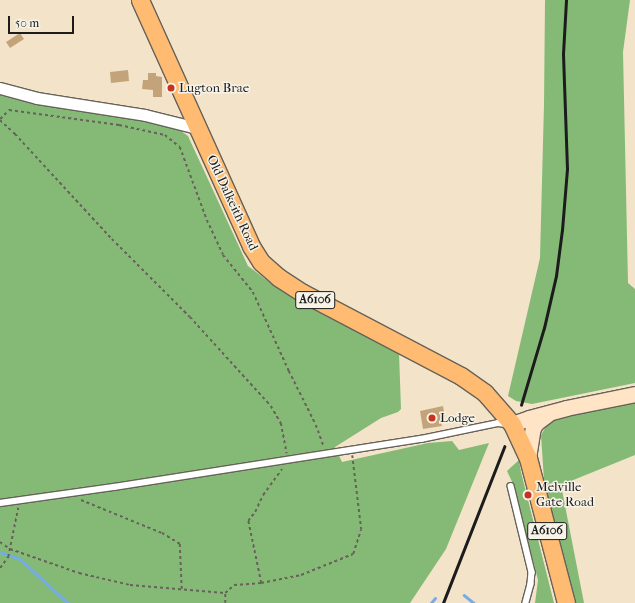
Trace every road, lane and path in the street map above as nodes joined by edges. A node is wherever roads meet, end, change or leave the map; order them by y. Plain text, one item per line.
1 (140, 0) edge
2 (0, 88) edge
3 (0, 119) edge
4 (198, 128) junction
5 (635, 394) edge
6 (552, 411) junction
7 (512, 424) junction
8 (352, 450) junction
9 (327, 454) junction
10 (528, 458) junction
11 (287, 460) junction
12 (511, 486) dead end
13 (66, 494) junction
14 (20, 500) junction
15 (0, 503) edge
16 (0, 542) edge
17 (10, 549) junction
18 (0, 568) edge
19 (261, 583) junction
20 (182, 590) junction
21 (225, 593) junction
22 (225, 603) edge
23 (526, 603) edge
24 (566, 603) edge

1 - 4 main road, Old Dalkeith Road / A6106
2 - 4 street
3 - 9 path
3 - 11 path
4 - 7 main road, Old Dalkeith Road / A6106
5 - 6 street
6 - 7 street
6 - 10 street
7 - 8 lane
7 - 10 main road, A6106
8 - 9 lane
8 - 19 path
9 - 11 lane
10 - 24 main road, A6106
11 - 13 lane
11 - 19 path
12 - 23 lane
13 - 14 lane
13 - 20 path
14 - 15 lane
14 - 17 path
16 - 17 path
17 - 18 path
17 - 20 path
19 - 21 path
20 - 21 path
21 - 22 path

